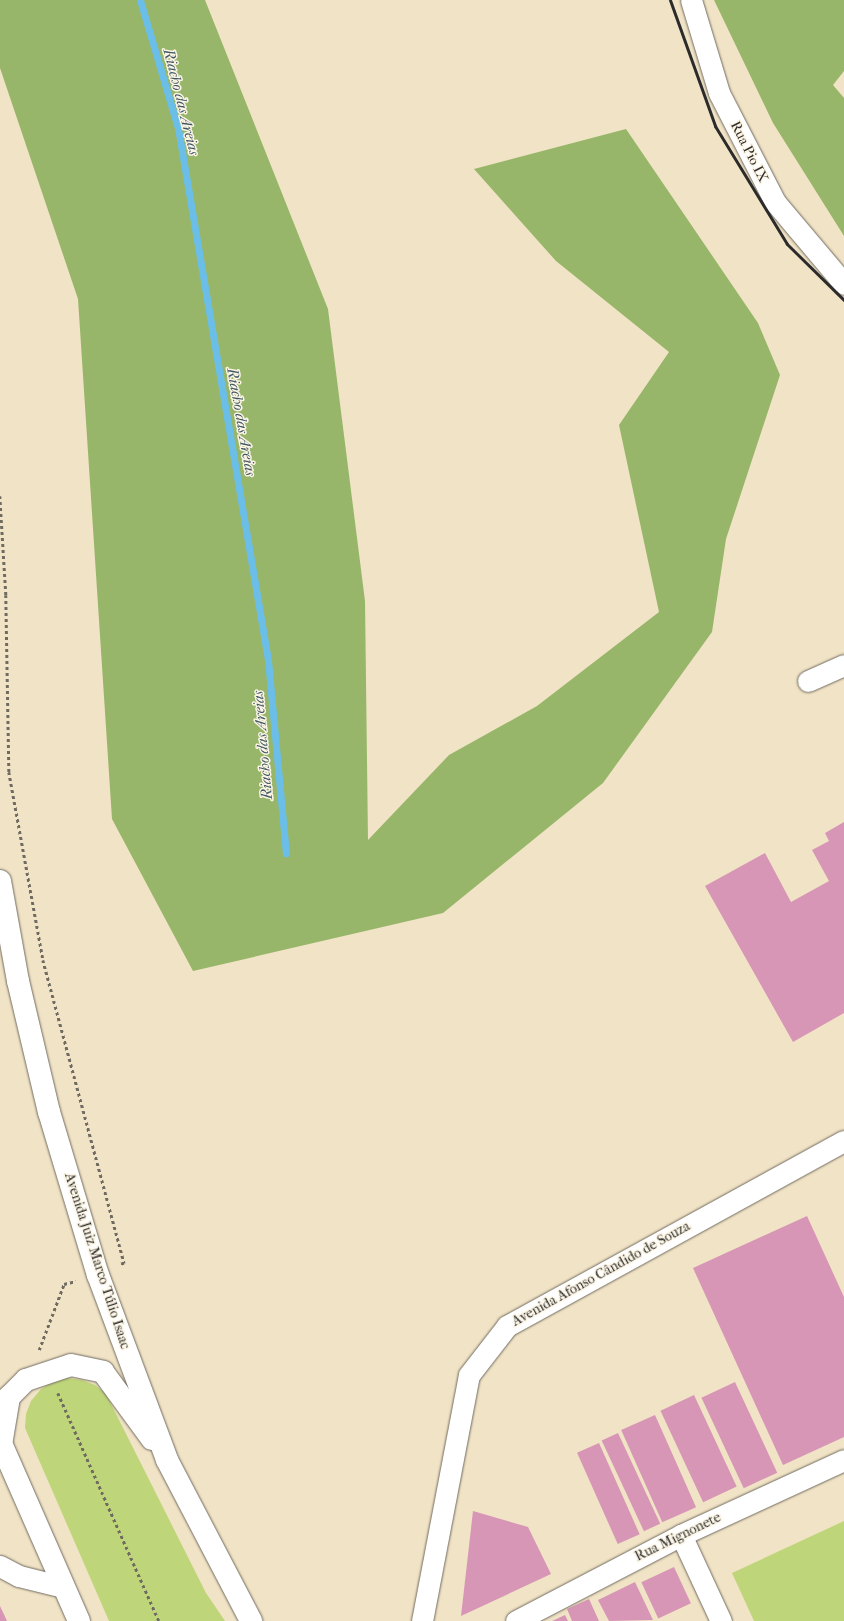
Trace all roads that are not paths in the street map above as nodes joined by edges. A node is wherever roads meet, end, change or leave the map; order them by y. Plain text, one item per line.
1 (691, 0) edge
2 (844, 284) edge
3 (844, 665) edge
4 (808, 681) dead end
5 (0, 881) edge
6 (844, 1141) edge
7 (0, 1443) edge
8 (167, 1460) junction
9 (844, 1460) edge
10 (681, 1534) junction
11 (0, 1566) edge
12 (63, 1587) junction
13 (79, 1621) edge
14 (251, 1621) edge
15 (422, 1621) edge
16 (516, 1621) edge
17 (721, 1621) edge

1 - 2 street, Rua Pio IX
3 - 4 street
5 - 8 main road, Avenida Juiz Marco Túlio Isaac
6 - 15 street, Avenida Afonso Cândido de Souza
7 - 8 main road
7 - 12 main road
8 - 14 main road, Avenida Juiz Marco Túlio Isaac
9 - 10 street, Rua Mignonete
10 - 16 street, Rua Mignonete
10 - 17 street
11 - 12 street
12 - 13 main road

